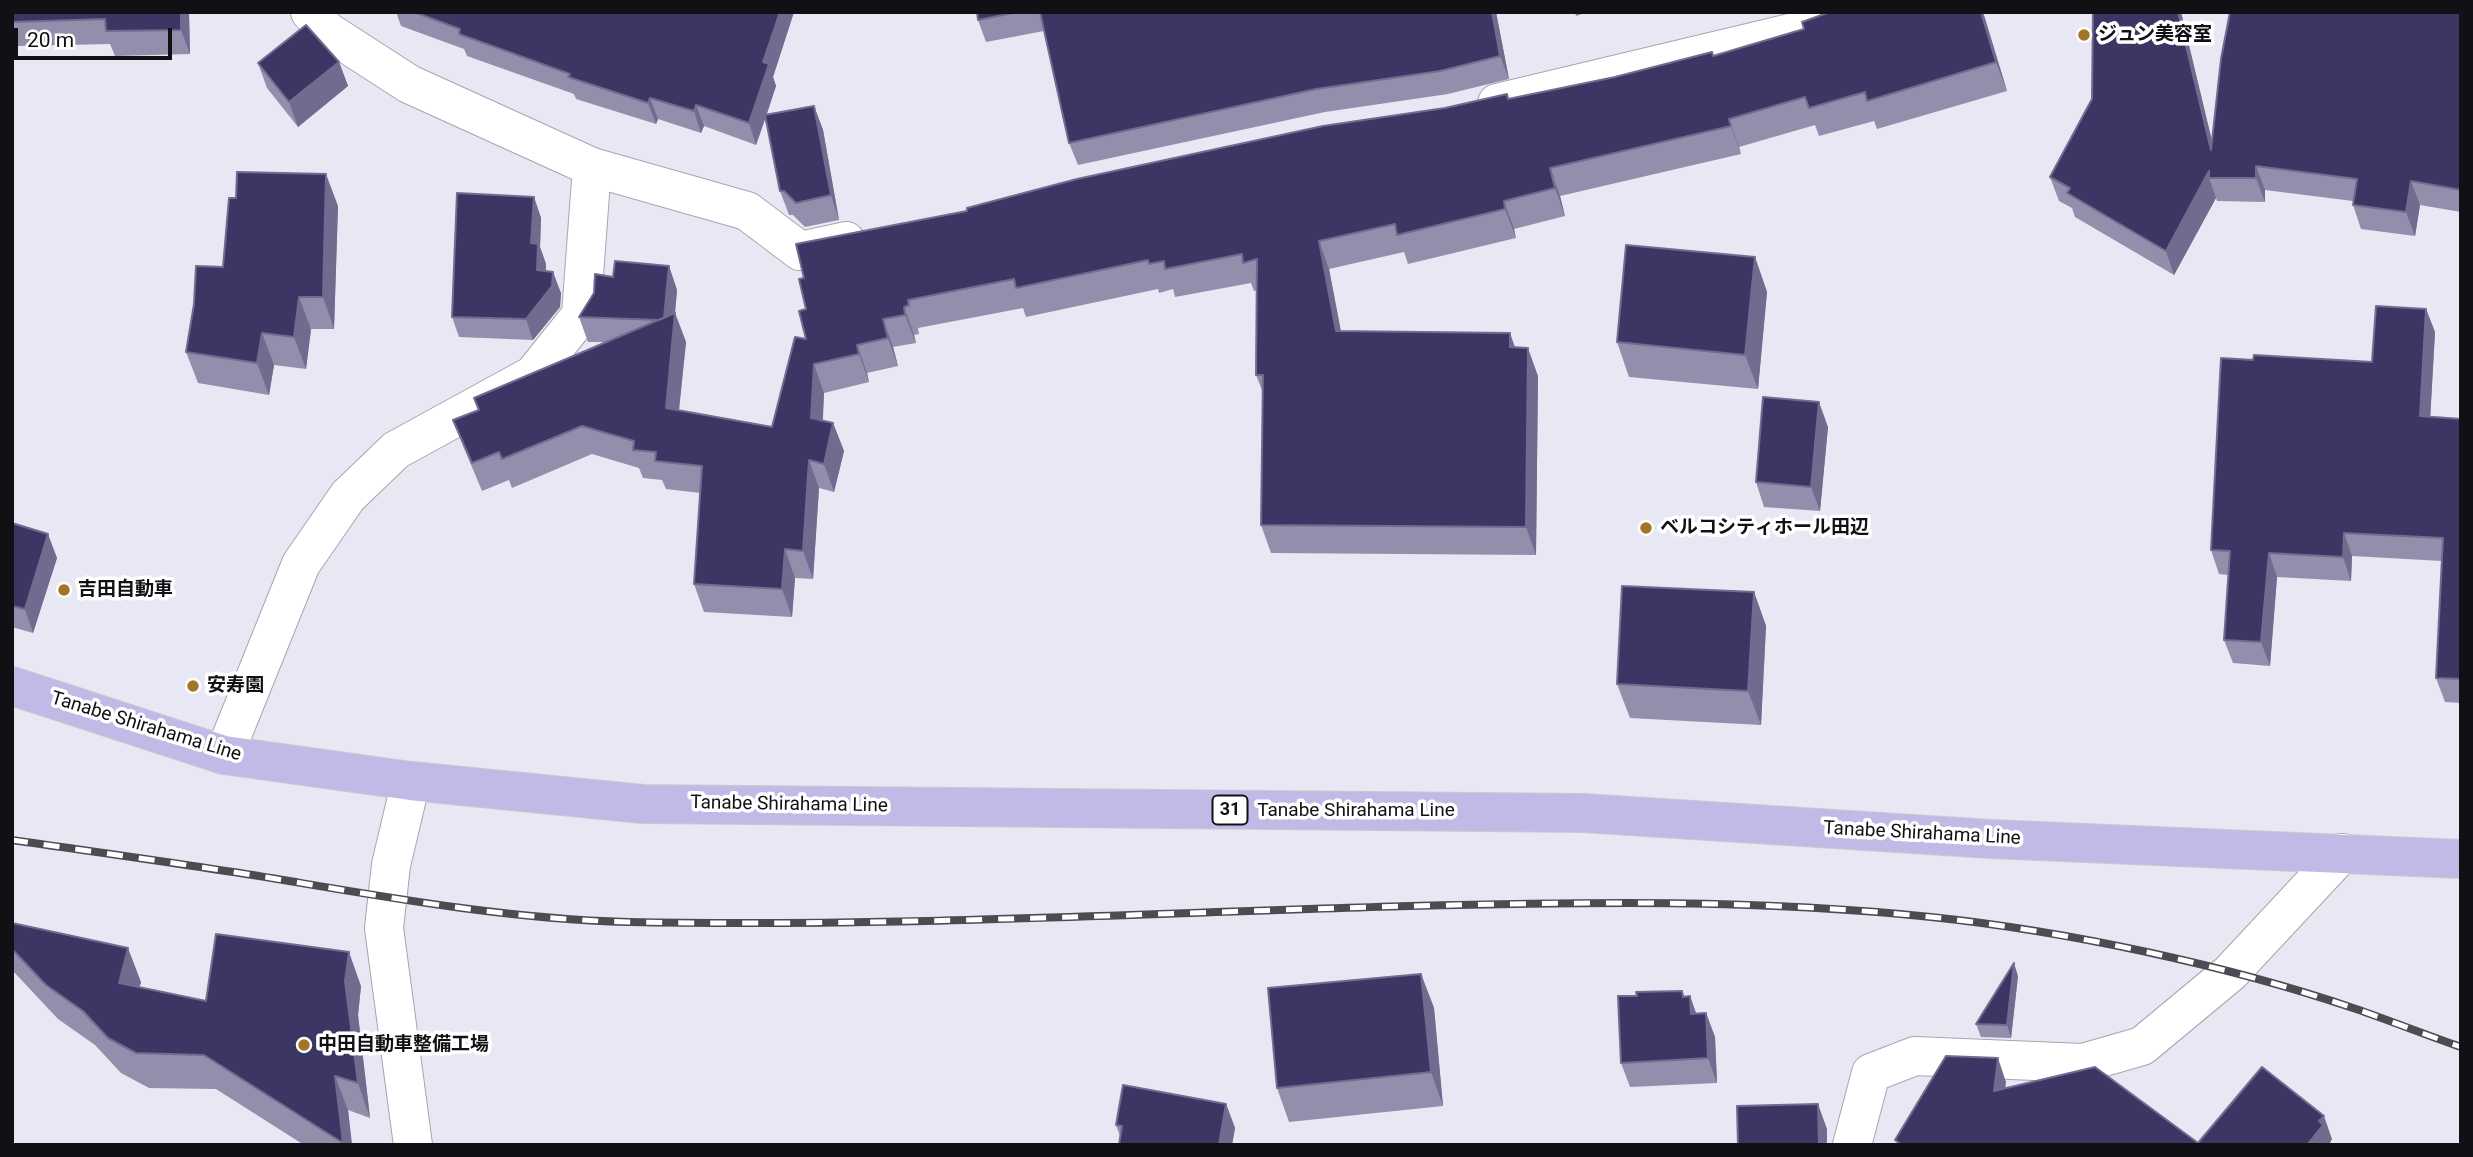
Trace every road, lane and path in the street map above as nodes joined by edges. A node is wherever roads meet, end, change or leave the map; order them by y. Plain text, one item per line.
1 (310, 12) edge
2 (1854, 12) edge
3 (1465, 111) edge
4 (592, 167) junction
5 (878, 234) edge
6 (12, 686) edge
7 (224, 755) junction
8 (411, 781) junction
9 (2342, 853) junction
10 (2461, 859) edge
11 (413, 1145) edge
12 (1852, 1145) edge

1 - 4 street
2 - 3 street
4 - 5 street
4 - 7 street
6 - 7 main road, Tanabe Shirahama Line / 31
7 - 8 main road, Tanabe Shirahama Line / 31
8 - 9 main road, Tanabe Shirahama Line / 31
8 - 11 street
9 - 10 main road, Tanabe Shirahama Line / 31
9 - 12 street

